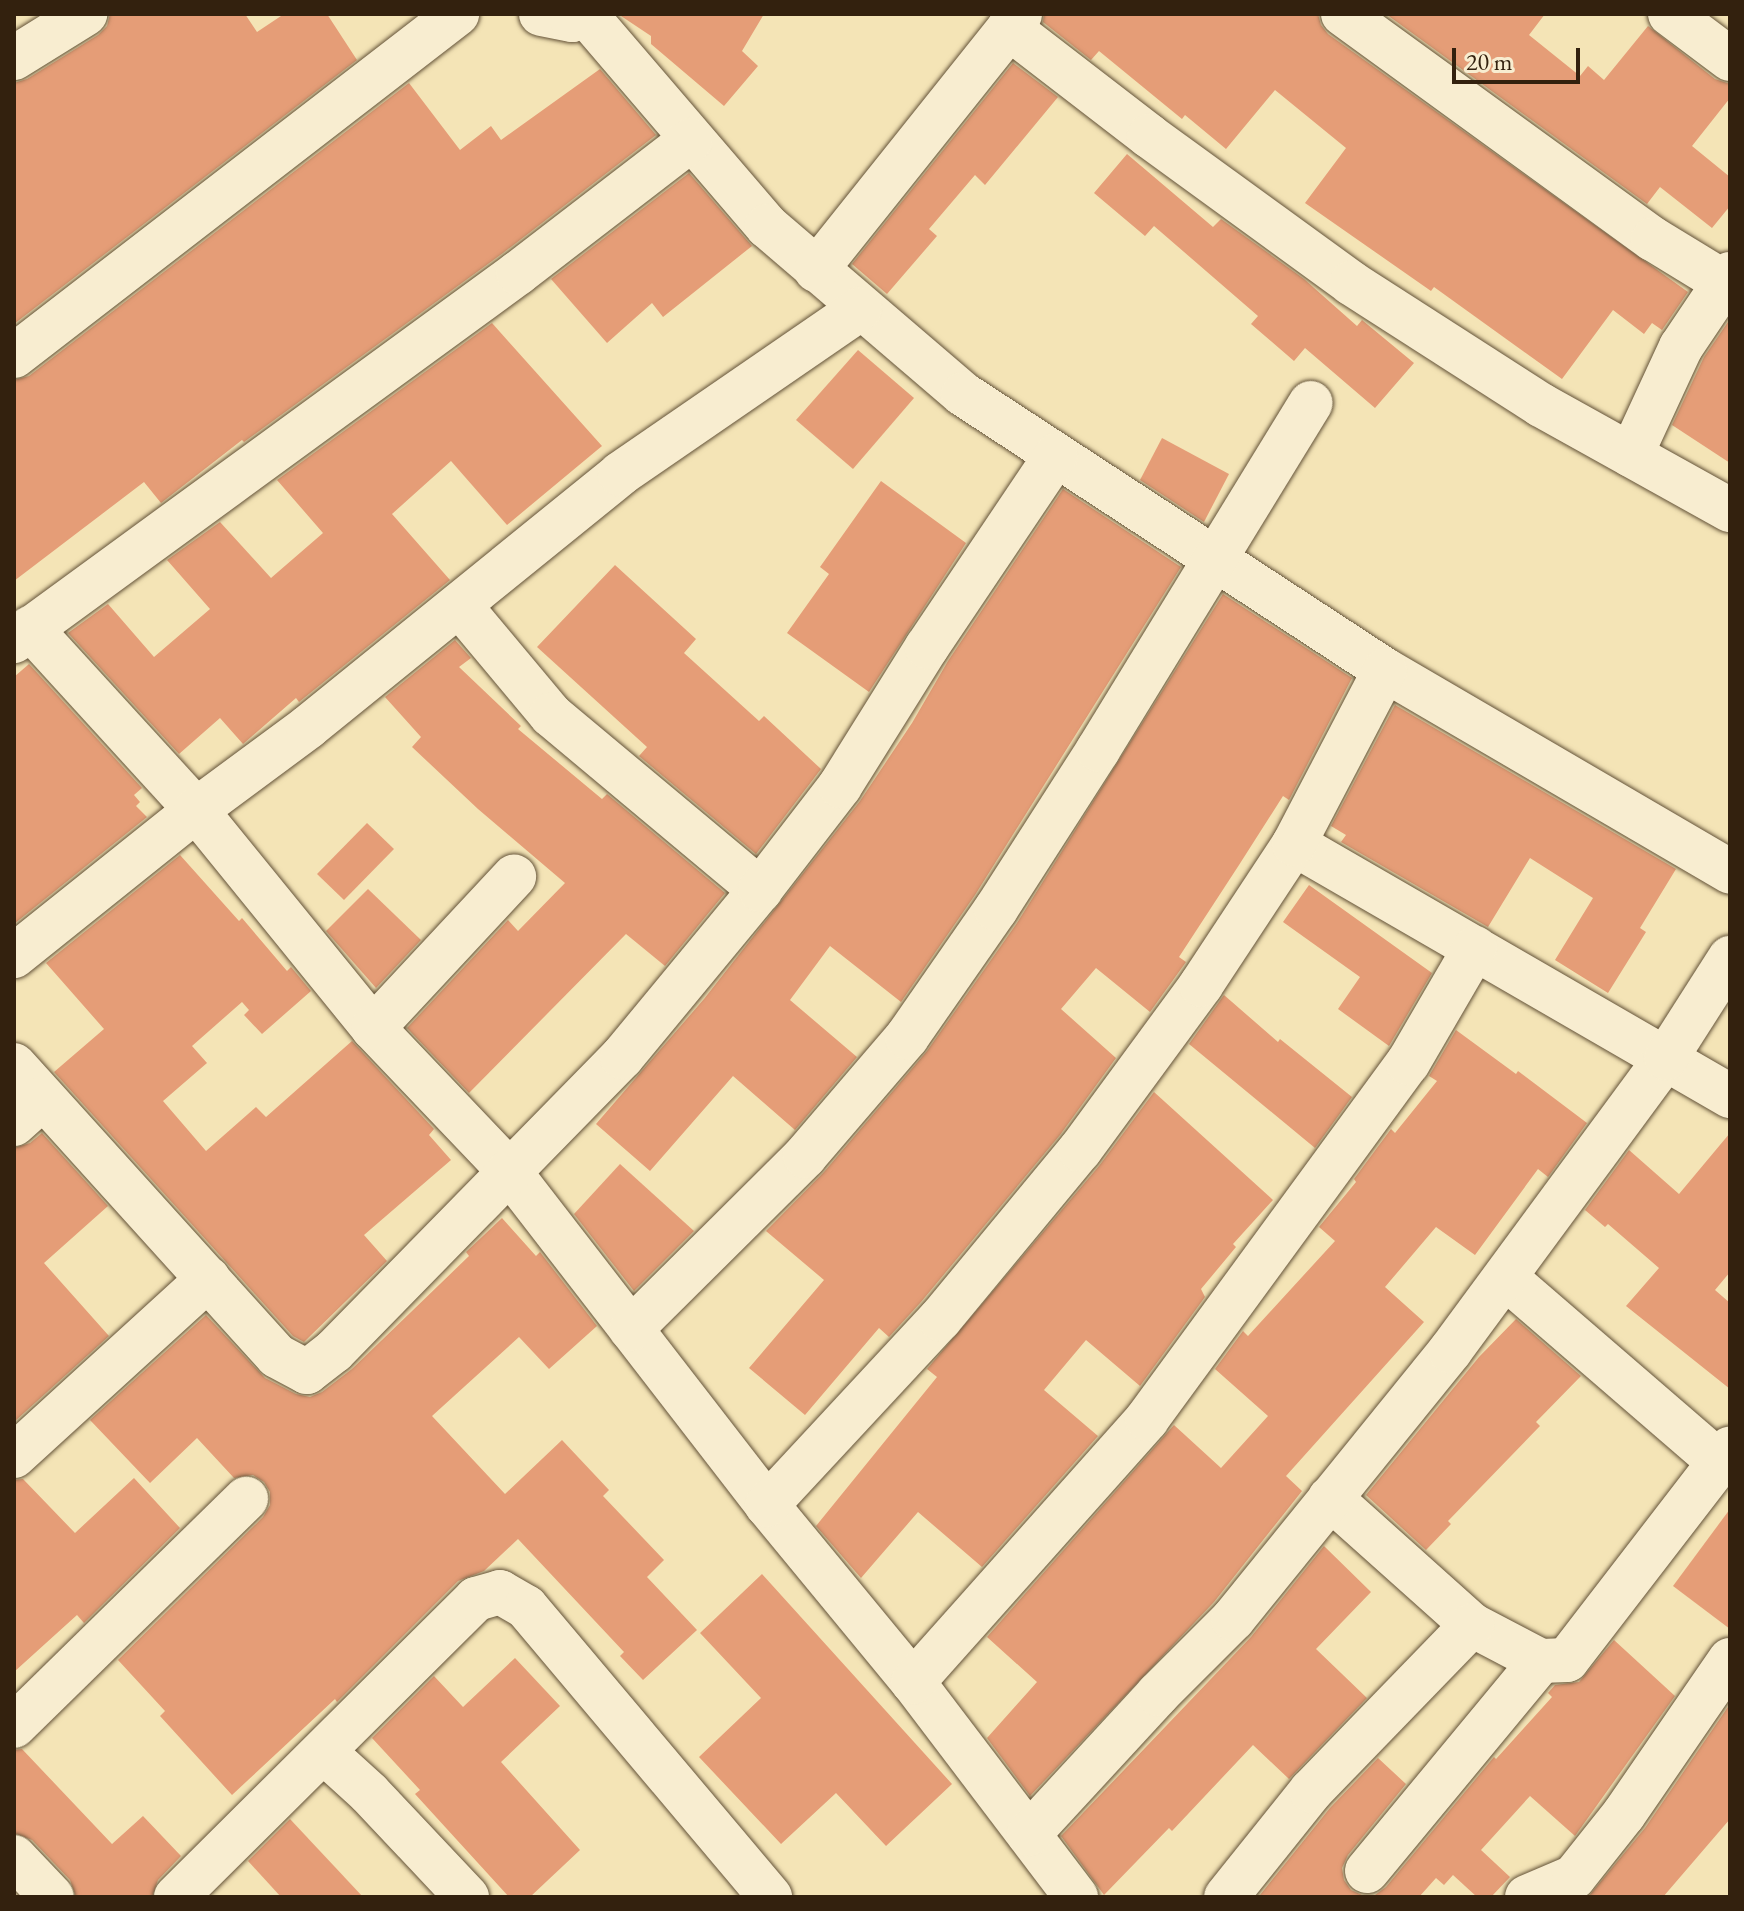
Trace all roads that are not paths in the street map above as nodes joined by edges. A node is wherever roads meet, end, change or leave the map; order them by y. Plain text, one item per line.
1 (85, 14) edge
2 (457, 14) edge
3 (541, 14) edge
4 (1343, 14) edge
5 (1670, 14) edge
6 (587, 15) edge
7 (1014, 21) edge
8 (14, 58) edge
9 (1730, 59) edge
10 (691, 140) junction
11 (816, 270) junction
12 (1728, 281) edge
13 (860, 309) junction
14 (14, 356) edge
15 (1311, 403) dead end
16 (1056, 455) junction
17 (1631, 455) junction
18 (1730, 510) edge
19 (1216, 561) junction
20 (460, 606) junction
21 (22, 634) edge
22 (1385, 670) junction
23 (196, 810) junction
24 (1294, 844) junction
25 (1730, 872) edge
26 (514, 877) dead end
27 (760, 890) junction
28 (1475, 948) junction
29 (14, 956) edge
30 (1730, 958) edge
31 (373, 1028) junction
32 (1666, 1058) junction
33 (14, 1065) edge
34 (1730, 1096) edge
35 (28, 1111) edge
36 (509, 1171) junction
37 (1506, 1278) junction
38 (208, 1279) junction
39 (631, 1329) junction
40 (14, 1456) edge
41 (1725, 1456) edge
42 (1330, 1498) junction
43 (246, 1499) dead end
44 (767, 1505) junction
45 (1472, 1625) junction
46 (1730, 1660) edge
47 (1541, 1661) junction
48 (913, 1682) junction
49 (14, 1726) edge
50 (324, 1752) junction
51 (1029, 1834) junction
52 (14, 1857) edge
53 (1367, 1871) dead end
54 (52, 1897) edge
55 (176, 1897) edge
56 (467, 1897) edge
57 (770, 1897) edge
58 (1076, 1897) edge
59 (1226, 1897) edge
60 (1527, 1897) edge

1 - 8 street
2 - 14 street
3 - 6 street
4 - 12 street
5 - 9 street
6 - 10 street
7 - 11 street
7 - 17 street
10 - 11 street
10 - 21 street
11 - 13 street
12 - 17 street
13 - 16 street
13 - 20 street
15 - 19 street
16 - 19 street
16 - 27 street
17 - 18 street
19 - 22 street
19 - 39 street
20 - 23 street
20 - 27 street
21 - 23 street
22 - 24 street
22 - 25 street
23 - 29 street
23 - 31 street
24 - 28 street
24 - 44 street
26 - 31 street
27 - 36 street
28 - 32 street
28 - 48 street
30 - 32 street
31 - 36 street
32 - 34 street
32 - 37 street
33 - 35 street
35 - 38 street
36 - 38 street
36 - 39 street
37 - 41 street
37 - 42 street
38 - 40 street
39 - 44 street
41 - 47 street
42 - 45 street
42 - 51 street
43 - 49 street
44 - 48 street
45 - 47 street
45 - 59 street
46 - 60 street
47 - 53 street
48 - 51 street
50 - 55 street
50 - 56 street
50 - 57 street
51 - 58 street
52 - 54 street

